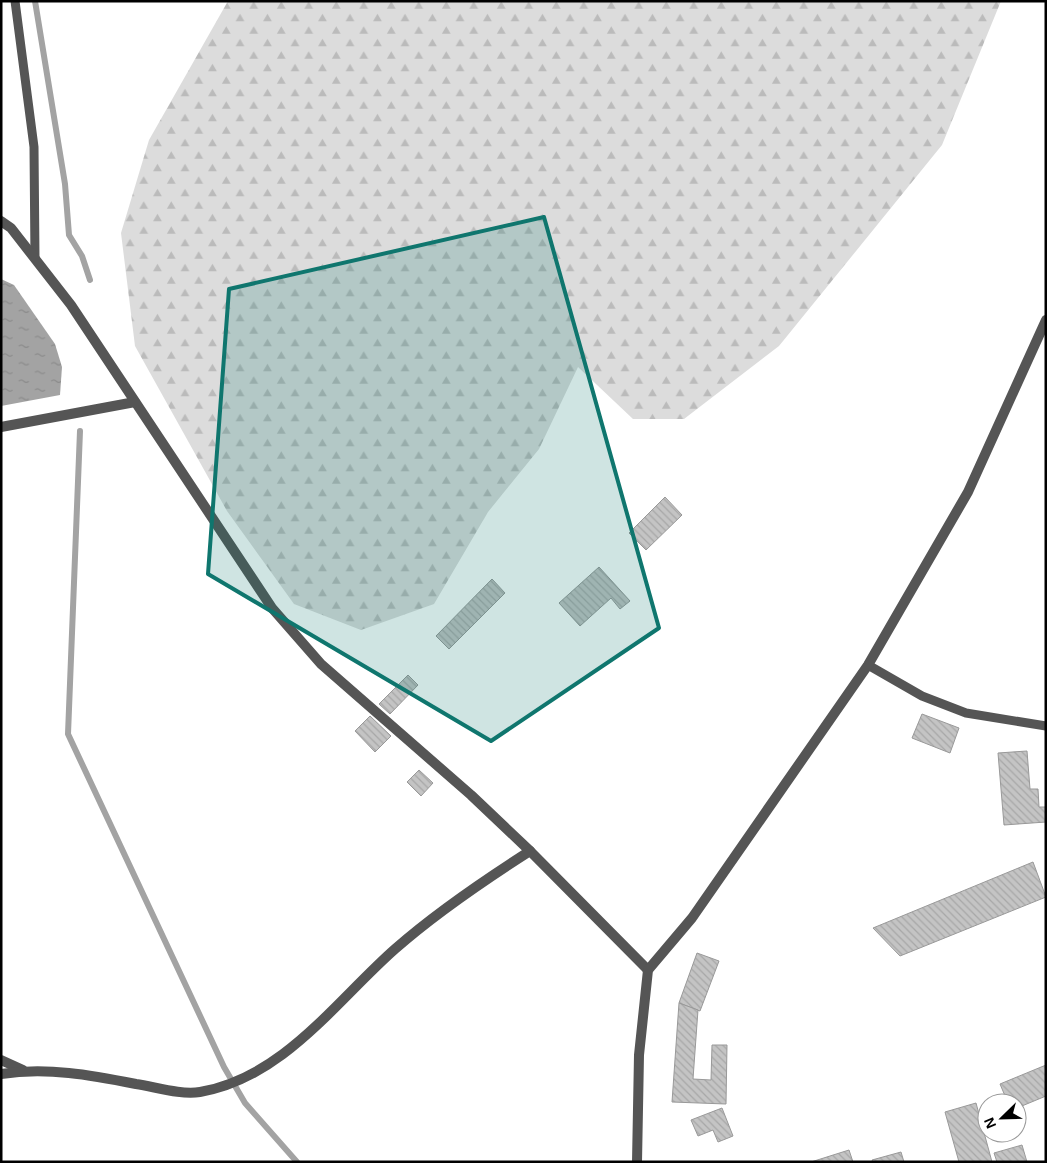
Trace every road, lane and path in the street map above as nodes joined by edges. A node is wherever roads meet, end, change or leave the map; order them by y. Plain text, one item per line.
1 (15, 1) edge
2 (1, 221) edge
3 (35, 258) junction
4 (1046, 320) edge
5 (135, 402) junction
6 (1, 427) edge
7 (868, 665) junction
8 (1046, 726) edge
9 (530, 851) junction
10 (648, 970) junction
11 (1, 1060) edge
12 (24, 1070) junction
13 (1, 1074) edge
14 (638, 1162) edge

1 - 3 lane
2 - 3 street
3 - 5 street
4 - 7 street
5 - 6 street
5 - 9 street
7 - 8 lane
7 - 10 street
9 - 10 street
9 - 12 street
10 - 14 street
11 - 12 street
12 - 13 street

